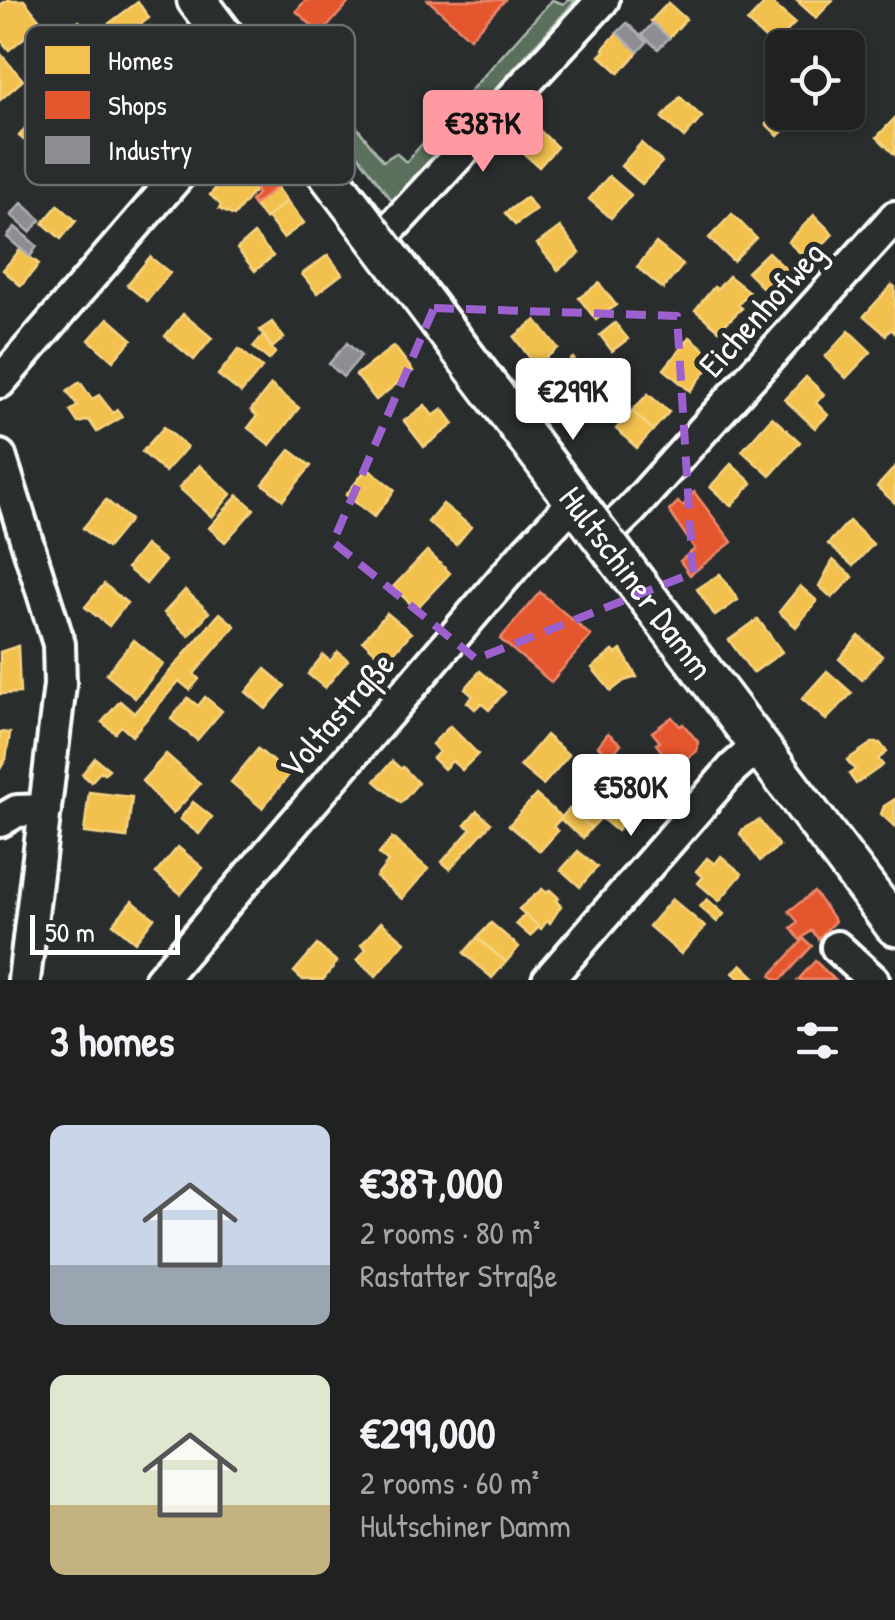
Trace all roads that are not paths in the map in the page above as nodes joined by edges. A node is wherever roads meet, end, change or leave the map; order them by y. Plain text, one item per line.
1 (197, 0) edge
2 (602, 0) edge
3 (216, 25) edge
4 (170, 185) edge
5 (336, 185) edge
6 (895, 217) edge
7 (378, 241) junction
8 (0, 382) edge
9 (0, 456) edge
10 (574, 502) junction
11 (602, 538) junction
12 (760, 745) junction
13 (45, 810) junction
14 (0, 821) edge
15 (895, 926) edge
16 (836, 948) dead end
17 (24, 980) edge
18 (160, 980) edge
19 (548, 980) edge
20 (872, 980) edge

1 - 3 main road, Hultschiner Damm
2 - 7 street
4 - 8 street
5 - 7 main road, Hultschiner Damm
6 - 11 street, Eichenhofweg
7 - 10 main road, Hultschiner Damm
9 - 13 street
10 - 11 main road, Hultschiner Damm
10 - 18 street, Voltastraße
11 - 12 main road, Hultschiner Damm
12 - 15 main road, Hultschiner Damm
12 - 19 street
13 - 14 street
13 - 17 street
16 - 20 street

